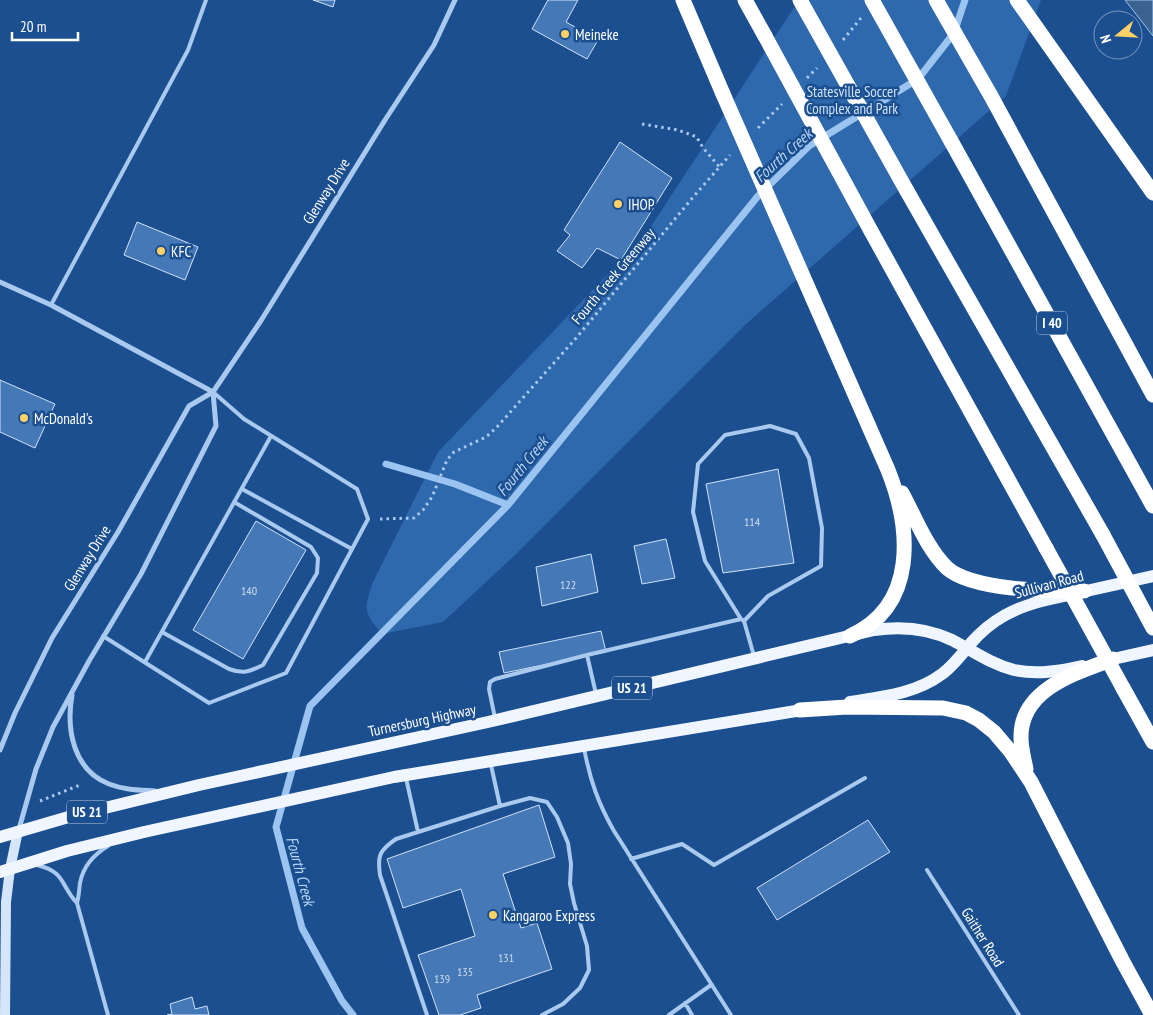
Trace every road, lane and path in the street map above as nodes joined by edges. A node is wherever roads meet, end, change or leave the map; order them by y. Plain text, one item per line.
1 (206, 0) edge
2 (455, 0) edge
3 (683, 0) edge
4 (745, 0) edge
5 (800, 0) edge
6 (872, 0) edge
7 (936, 0) edge
8 (1016, 0) edge
9 (863, 15) dead end
10 (838, 45) dead end
11 (818, 67) dead end
12 (805, 80) dead end
13 (785, 101) dead end
14 (642, 124) dead end
15 (758, 128) dead end
16 (731, 155) dead end
17 (720, 168) junction
18 (1153, 193) edge
19 (0, 282) edge
20 (51, 305) junction
21 (213, 392) junction
22 (1153, 395) edge
23 (272, 436) junction
24 (880, 452) junction
25 (242, 489) junction
26 (234, 502) junction
27 (1153, 506) edge
28 (368, 519) junction
29 (352, 549) junction
30 (1153, 576) edge
31 (1084, 591) junction
32 (743, 620) junction
33 (1153, 628) edge
34 (162, 632) junction
35 (103, 636) junction
36 (850, 636) junction
37 (967, 649) junction
38 (1153, 650) edge
39 (587, 655) junction
40 (755, 658) junction
41 (1113, 659) junction
42 (145, 662) junction
43 (73, 688) junction
44 (596, 696) junction
45 (800, 710) junction
46 (495, 720) junction
47 (1153, 742) edge
48 (584, 746) junction
49 (0, 750) edge
50 (490, 761) junction
51 (400, 777) junction
52 (865, 778) dead end
53 (80, 786) dead end
54 (1034, 788) junction
55 (175, 790) junction
56 (37, 802) dead end
57 (500, 806) junction
58 (18, 831) junction
59 (148, 831) junction
60 (418, 832) junction
61 (0, 837) edge
62 (631, 859) junction
63 (9, 869) edge
64 (927, 870) dead end
65 (76, 903) junction
66 (712, 985) junction
67 (685, 1003) junction
68 (5, 1015) edge
69 (108, 1015) edge
70 (427, 1015) edge
71 (542, 1015) edge
72 (669, 1015) edge
73 (692, 1015) edge
74 (731, 1015) edge
75 (1019, 1015) edge
76 (1152, 1015) edge

1 - 20 lane
2 - 21 street, Glenway Drive
3 - 24 highway, bridge
4 - 47 highway, bridge
5 - 33 highway, bridge
6 - 27 highway, I 40, bridge
7 - 22 highway
8 - 18 highway
9 - 10 path
11 - 12 path
13 - 15 path
14 - 17 path
16 - 17 path, Fourth Creek Greenway
17 - 28 path, Fourth Creek Greenway
19 - 20 street
20 - 21 street
21 - 23 lane
21 - 35 street
21 - 49 street, Glenway Drive
23 - 25 lane
23 - 28 lane
24 - 31 highway
24 - 36 highway
25 - 26 lane
25 - 29 lane
26 - 34 lane
26 - 34 lane
28 - 29 lane
29 - 42 lane
30 - 31 main road, Sullivan Road / US 21
31 - 37 main road, Sullivan Road / US 21
32 - 32 lane
32 - 39 lane
32 - 40 lane
34 - 42 lane
35 - 42 lane
35 - 43 street
36 - 37 main road, US 21
36 - 40 main road, Turnersburg Highway / US 21
37 - 41 main road, US 21
37 - 45 main road, Sullivan Road / US 21
38 - 41 main road, US 21
39 - 44 lane
39 - 46 lane
40 - 44 main road, Turnersburg Highway / US 21
41 - 54 highway
43 - 55 street
43 - 58 street
44 - 46 main road, Turnersburg Highway / US 21
45 - 48 main road, US 21
45 - 54 highway
46 - 55 main road, Turnersburg Highway / US 21
48 - 50 main road, US 21
48 - 62 lane
50 - 51 main road, US 21
50 - 57 lane
51 - 59 main road, US 21
51 - 60 lane
52 - 62 lane
53 - 56 path
54 - 76 highway
55 - 58 main road, Turnersburg Highway / US 21
57 - 60 lane
57 - 71 lane
58 - 61 main road, Turnersburg Highway / US 21
58 - 63 street
59 - 63 main road, US 21
59 - 65 lane
60 - 70 lane
62 - 66 lane
63 - 65 lane
63 - 68 street
64 - 75 lane, Gaither Road
65 - 69 lane
66 - 67 lane
66 - 74 lane
67 - 72 lane
67 - 73 lane

